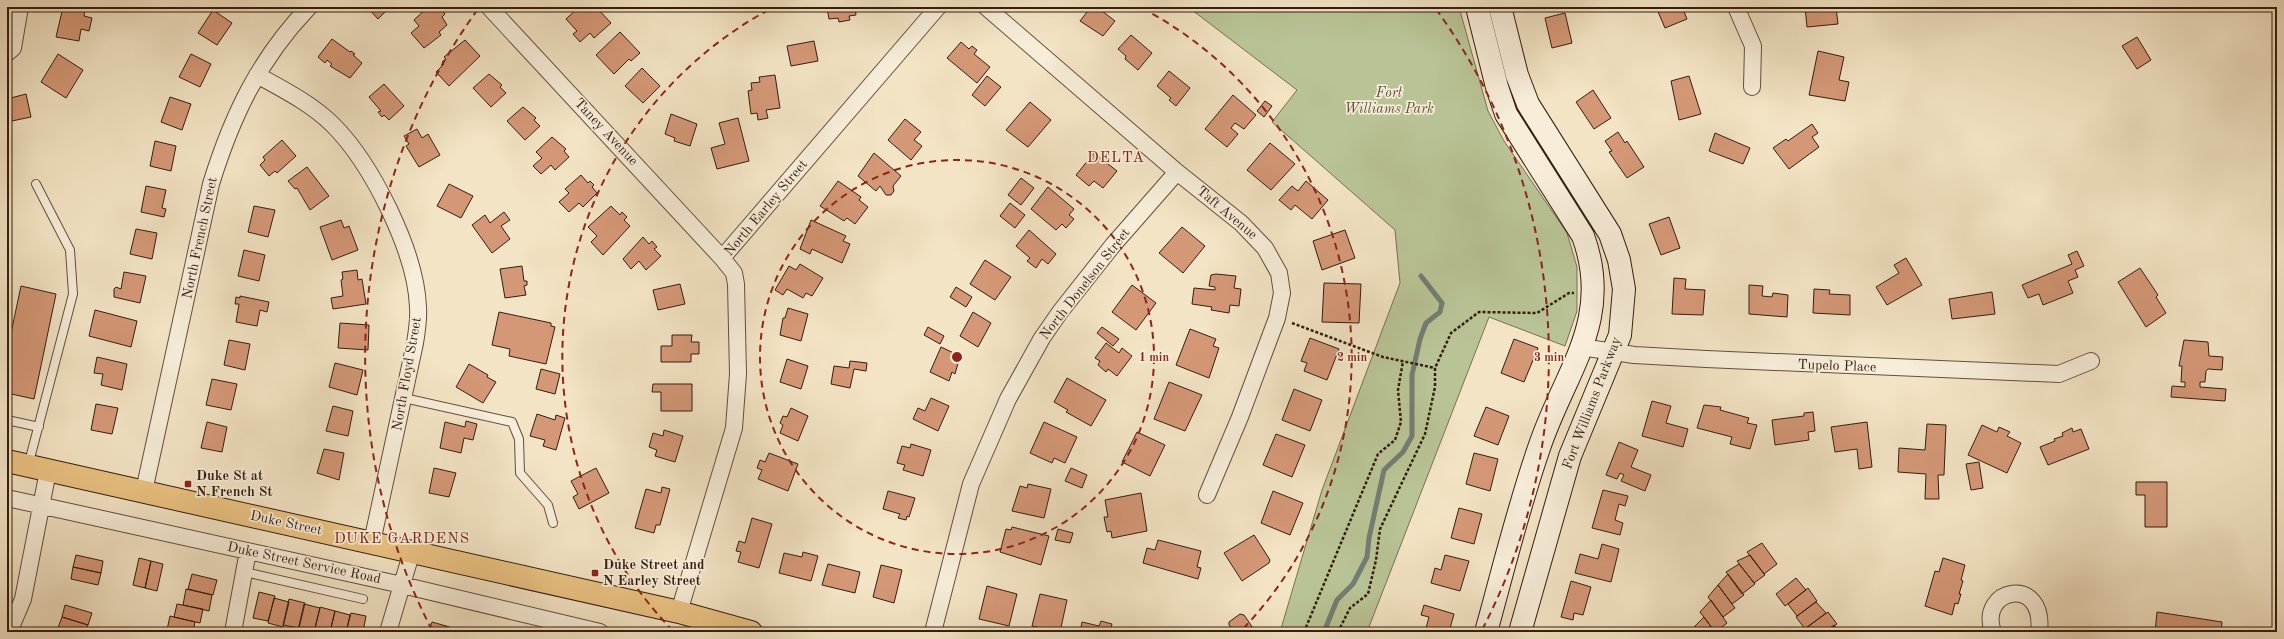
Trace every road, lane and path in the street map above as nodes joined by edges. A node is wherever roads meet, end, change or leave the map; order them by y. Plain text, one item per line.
1 (20, 7) edge
2 (309, 7) edge
3 (489, 7) edge
4 (938, 7) edge
5 (986, 7) edge
6 (1477, 7) edge
7 (1500, 7) edge
8 (1736, 7) edge
9 (7, 53) edge
10 (257, 75) junction
11 (1752, 88) dead end
12 (1177, 172) junction
13 (36, 184) dead end
14 (722, 258) junction
15 (1594, 290) junction
16 (1277, 318) junction
17 (1581, 347) junction
18 (1613, 352) junction
19 (1403, 361) junction
20 (2091, 361) dead end
21 (1435, 368) junction
22 (404, 398) junction
23 (7, 420) edge
24 (39, 426) junction
25 (7, 461) edge
26 (38, 468) junction
27 (144, 491) junction
28 (1207, 495) dead end
29 (7, 498) edge
30 (42, 507) junction
31 (553, 523) dead end
32 (372, 542) junction
33 (248, 551) junction
34 (412, 551) junction
35 (244, 572) junction
36 (402, 584) junction
37 (363, 598) dead end
38 (679, 612) junction
39 (9, 632) edge
40 (233, 632) edge
41 (388, 632) edge
42 (600, 632) edge
43 (751, 632) edge
44 (933, 632) edge
45 (1304, 632) edge
46 (1338, 632) edge
47 (1486, 632) edge
48 (1520, 632) edge
49 (1993, 632) edge
50 (2039, 632) edge

1 - 9 street
2 - 10 street, North French Street
3 - 14 street, Taney Avenue
4 - 14 street, North Earley Street
5 - 12 street, Taft Avenue
6 - 15 street
7 - 18 street, Fort Williams Parkway
8 - 11 street
10 - 22 street, North Floyd Street
10 - 27 street, North French Street
12 - 16 street, Taft Avenue
12 - 44 street, North Donelson Street
13 - 24 lane
14 - 38 street, North Earley Street
15 - 17 street
15 - 21 path
16 - 19 path
16 - 28 street, Taft Avenue
17 - 18 street, Tupelo Place
17 - 47 street
18 - 20 street, Tupelo Place
18 - 48 street, Fort Williams Parkway
19 - 21 path
19 - 45 path
21 - 46 path
22 - 31 lane
22 - 32 street, North Floyd Street
23 - 24 lane
24 - 26 lane
25 - 26 main road, Duke Street
26 - 27 main road, Duke Street
26 - 30 street
27 - 32 main road, Duke Street
29 - 30 street, Duke Street Service Road
30 - 33 street, Duke Street Service Road
30 - 39 street
32 - 34 main road, Duke Street
33 - 35 street
33 - 36 street, Duke Street Service Road
34 - 36 street
34 - 38 main road, Duke Street
35 - 37 lane
35 - 40 street
36 - 41 street
36 - 42 street, Duke Street Service Road
38 - 43 main road, Duke Street
49 - 50 street

